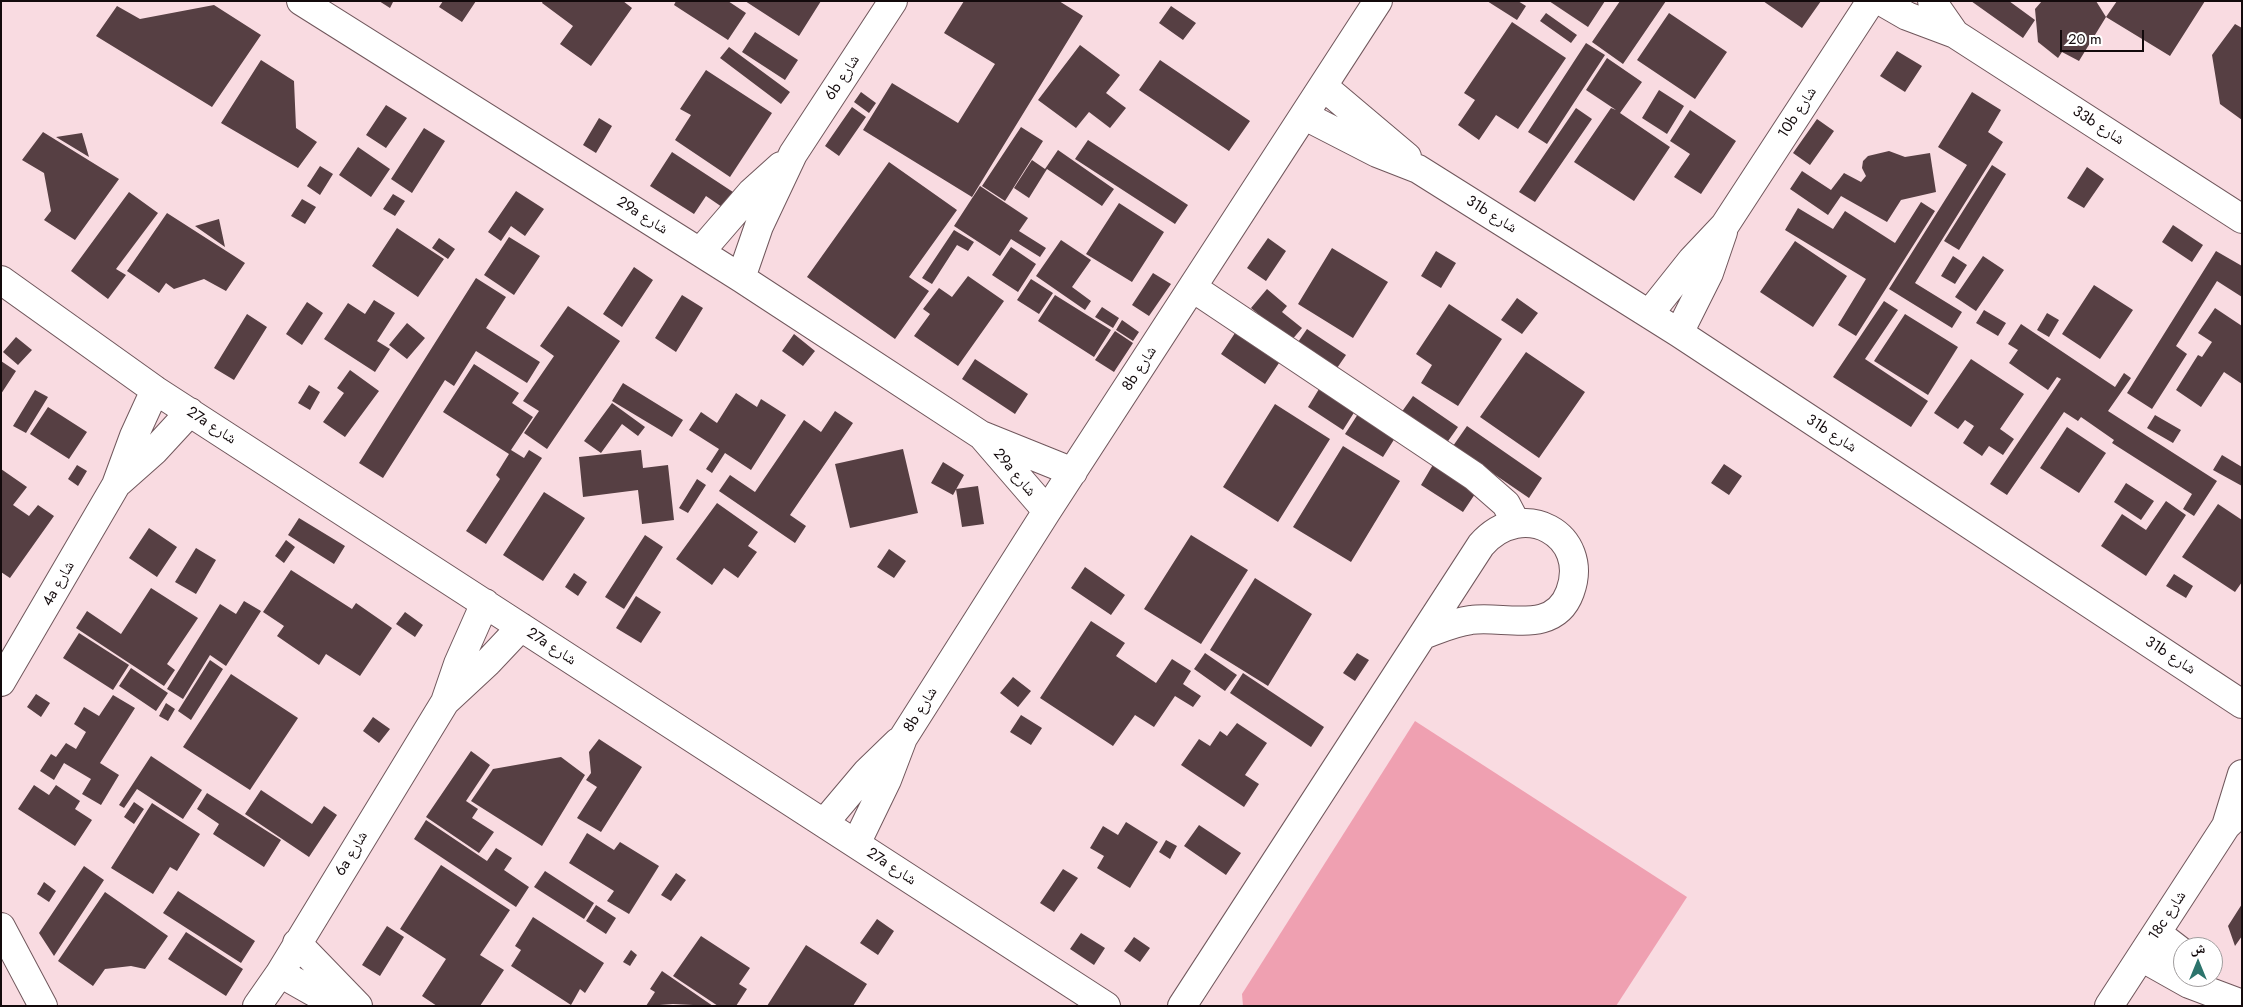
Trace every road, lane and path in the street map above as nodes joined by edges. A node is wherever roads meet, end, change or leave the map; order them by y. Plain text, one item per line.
1 (301, 1) edge
2 (893, 1) edge
3 (1378, 1) edge
4 (1871, 1) edge
5 (1881, 1) edge
6 (1932, 1) edge
7 (1954, 34) junction
8 (1324, 87) junction
9 (1304, 116) junction
10 (793, 154) junction
11 (1418, 169) junction
12 (2242, 219) edge
13 (1725, 225) junction
14 (700, 252) junction
15 (741, 278) junction
16 (1, 280) edge
17 (1193, 288) junction
18 (1649, 314) junction
19 (1679, 334) junction
20 (155, 390) junction
21 (190, 412) junction
22 (982, 435) junction
23 (1072, 472) junction
24 (116, 485) junction
25 (1047, 511) junction
26 (1516, 523) junction
27 (485, 603) junction
28 (521, 627) junction
29 (1424, 635) junction
30 (1, 682) edge
31 (445, 702) junction
32 (2242, 704) edge
33 (903, 738) junction
34 (2242, 774) edge
35 (2234, 818) edge
36 (824, 823) junction
37 (856, 844) junction
38 (1, 927) edge
39 (2156, 933) junction
40 (297, 943) junction
41 (2173, 946) edge
42 (2140, 957) junction
43 (280, 973) junction
44 (2223, 987) edge
45 (2239, 1003) edge
46 (43, 1006) edge
47 (257, 1006) edge
48 (347, 1006) edge
49 (358, 1006) edge
50 (1106, 1006) edge
51 (1182, 1006) edge
52 (2109, 1006) edge

1 - 14 street, 29a شارع
2 - 10 street, 6b شارع
3 - 8 street, 8b شارع
4 - 13 street, 10b شارع
5 - 7 street, 33b شارع
6 - 7 street, 33b شارع
7 - 12 street, 33b شارع
8 - 9 street, 8b شارع
8 - 11 street, 31b شارع
9 - 11 street, 31b شارع
9 - 17 street, 8b شارع
10 - 14 street, 6b شارع
10 - 15 street, 6b شارع
11 - 18 street, 31b شارع
13 - 18 street, 10b شارع
13 - 19 street, 10b شارع
14 - 15 street, 29a شارع
15 - 22 street, 29a شارع
16 - 20 street, 27a شارع
17 - 23 street, 8b شارع
17 - 26 street
18 - 19 street, 31b شارع
19 - 32 street, 31b شارع
20 - 21 street, 27a شارع
20 - 24 street, 4a شارع
21 - 24 street, 4a شارع
21 - 27 street, 27a شارع
22 - 23 street, 29a شارع
22 - 25 street, 29a شارع
23 - 25 street, 8b شارع
24 - 30 street, 4a شارع
25 - 33 street, 8b شارع
26 - 29 street
26 - 29 street
27 - 28 street, 27a شارع
27 - 31 street, 6a شارع
28 - 31 street, 6a شارع
28 - 36 street, 27a شارع
29 - 51 street
31 - 40 street, 6a شارع
33 - 36 street, 8b شارع
33 - 37 street, 8b شارع
34 - 35 street, 18c شارع
35 - 39 street, 18c شارع
36 - 37 street, 27a شارع
37 - 50 street, 27a شارع
38 - 46 street
39 - 41 street
39 - 42 street, 18c شارع
40 - 43 street, 6a شارع
40 - 49 street
42 - 45 street
42 - 52 street, 18c شارع
43 - 47 street, 6a شارع
43 - 48 street
44 - 45 street

